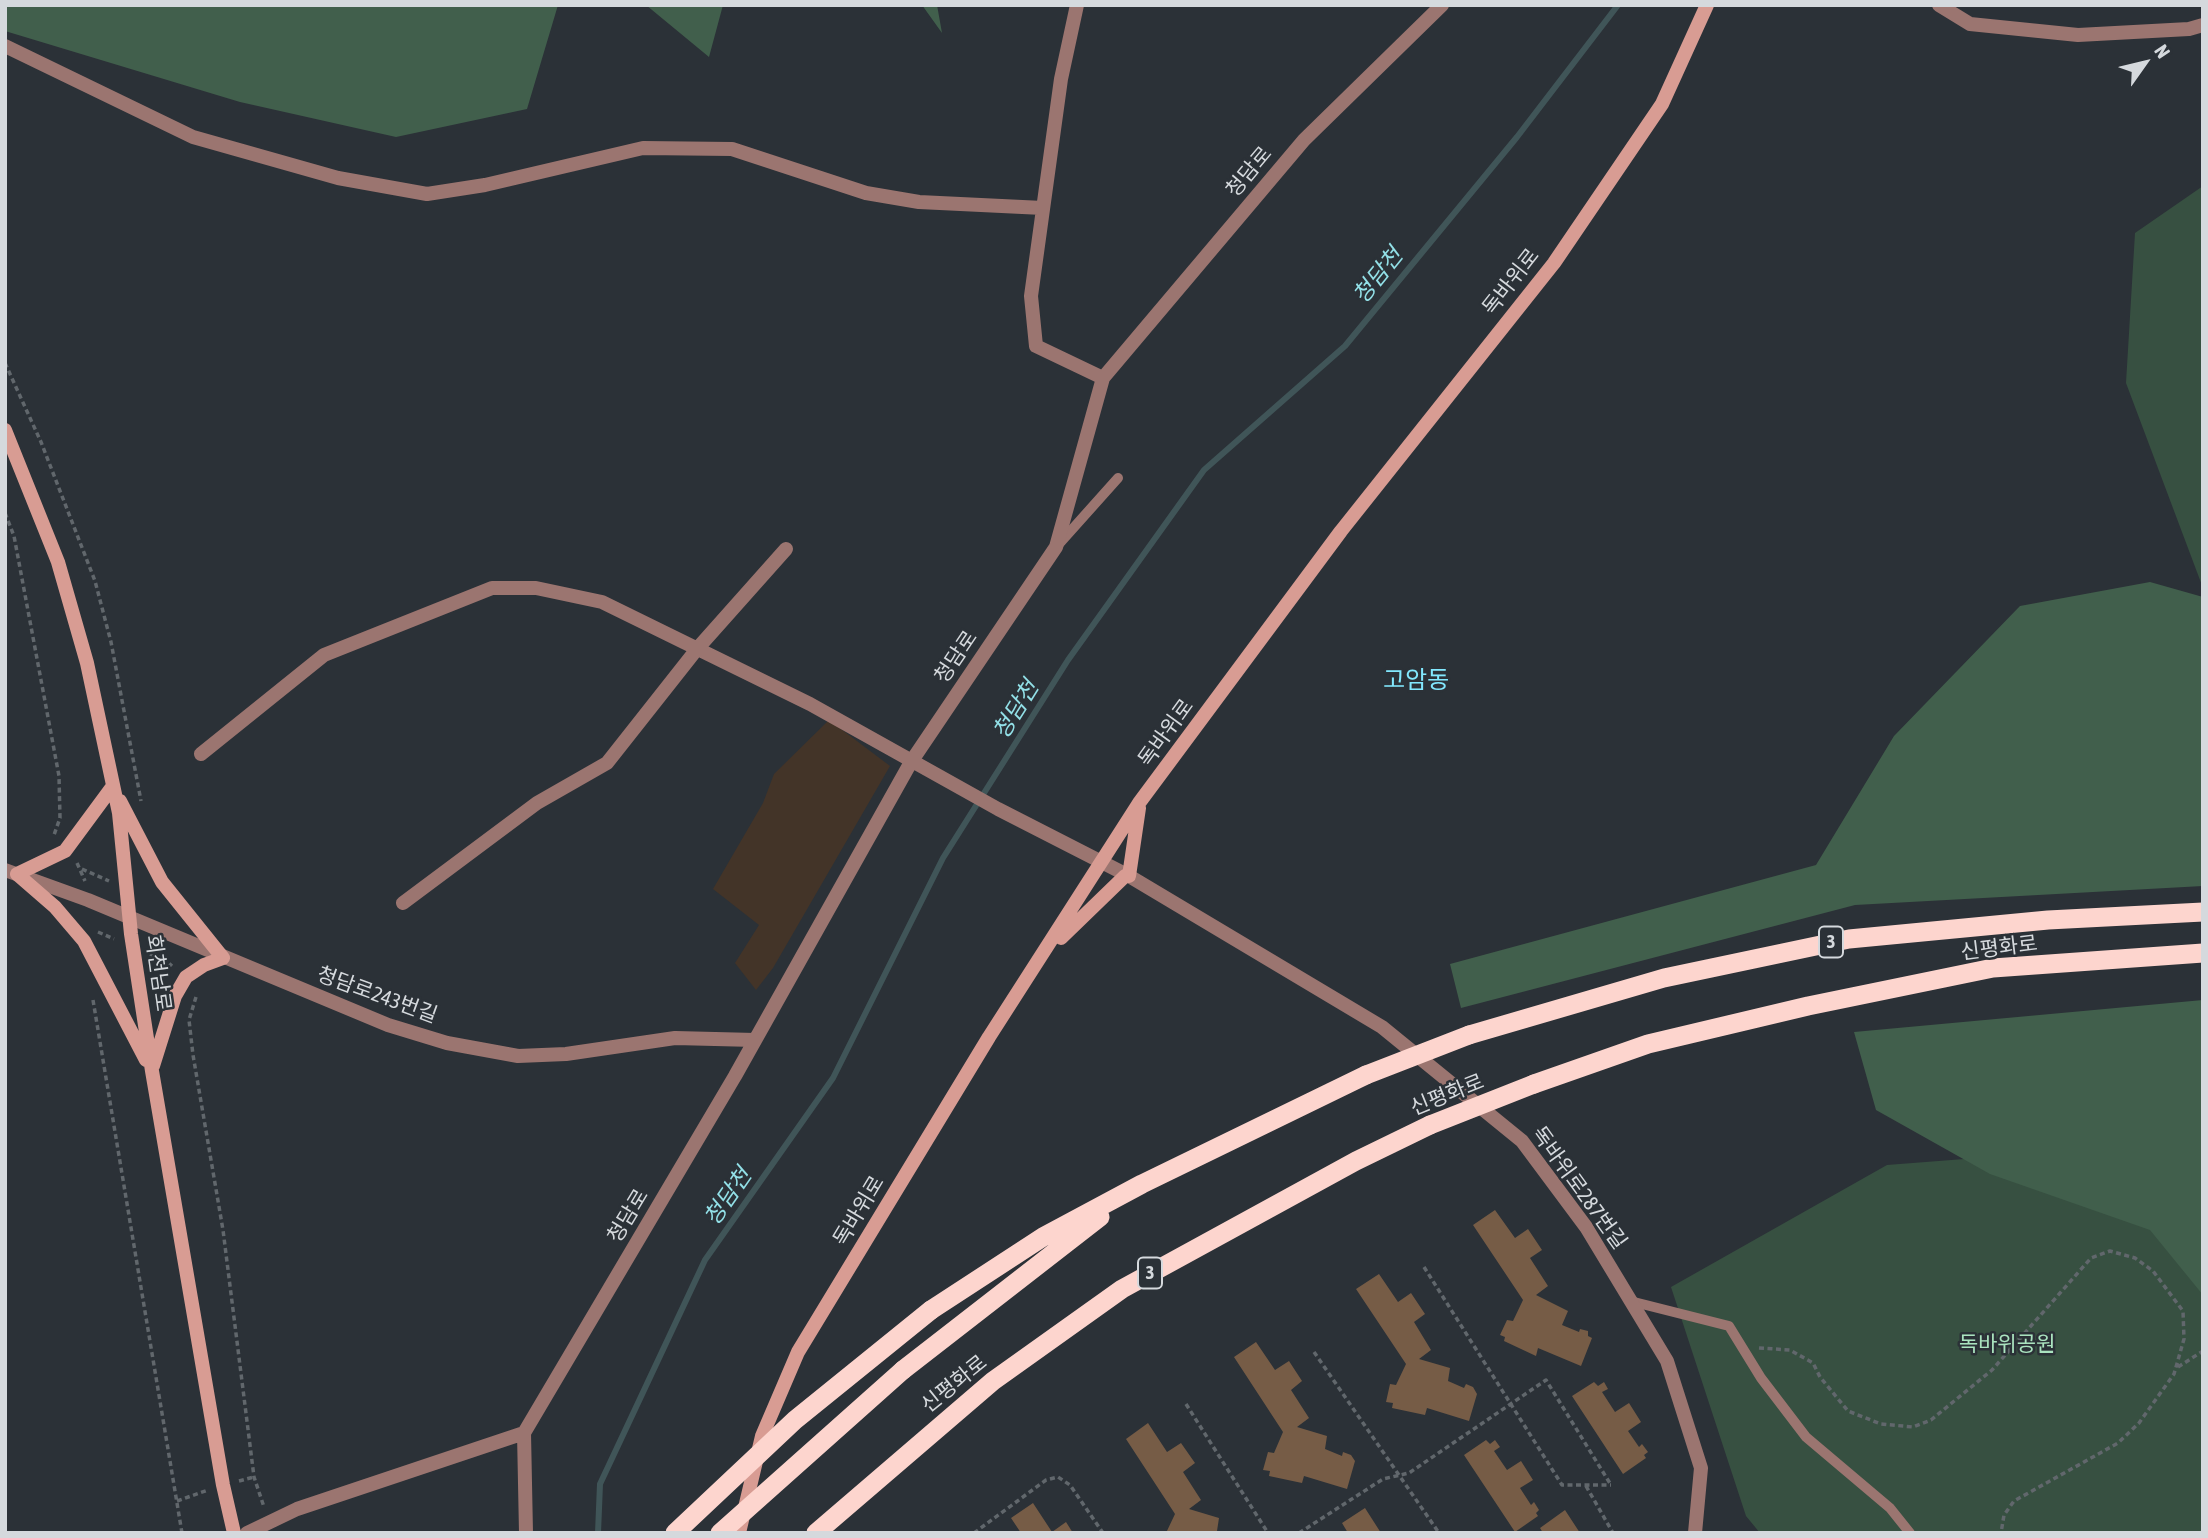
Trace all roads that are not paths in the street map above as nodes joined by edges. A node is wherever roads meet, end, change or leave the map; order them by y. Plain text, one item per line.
1 (1077, 5) edge
2 (1442, 5) edge
3 (1707, 5) edge
4 (1939, 5) edge
5 (2203, 25) edge
6 (5, 46) edge
7 (1043, 208) junction
8 (1103, 378) junction
9 (5, 430) edge
10 (1118, 478) dead end
11 (1056, 547) junction
12 (786, 549) dead end
13 (697, 649) junction
14 (201, 754) dead end
15 (918, 765) junction
16 (113, 786) junction
17 (1139, 803) junction
18 (1101, 861) junction
19 (11, 872) edge
20 (1127, 876) junction
21 (403, 903) dead end
22 (2203, 912) edge
23 (130, 920) junction
24 (2203, 953) edge
25 (1045, 954) junction
26 (223, 958) junction
27 (755, 1040) junction
28 (152, 1071) junction
29 (1142, 1184) junction
30 (1634, 1302) junction
31 (524, 1433) junction
32 (234, 1533) edge
33 (247, 1533) edge
34 (526, 1533) edge
35 (675, 1533) edge
36 (720, 1533) edge
37 (739, 1533) edge
38 (816, 1533) edge
39 (1695, 1533) edge
40 (1910, 1533) edge

1 - 7 street
2 - 8 street, 청담로
3 - 17 main road, 독바위로
4 - 5 street
6 - 7 street
7 - 8 street
8 - 11 street, 청담로
9 - 16 main road, 회천남로
10 - 11 lane
11 - 15 street, 청담로
12 - 13 street
13 - 14 street
13 - 15 street
13 - 21 street
15 - 18 street
15 - 27 street, 청담로
16 - 19 main road
16 - 23 main road, 회천남로
16 - 26 main road
17 - 18 main road, 독바위로
17 - 20 main road
18 - 20 street, 독바위로287번길
18 - 25 main road, 독바위로
19 - 23 street, 청담로243번길
19 - 28 main road
20 - 25 main road
20 - 30 street, 독바위로287번길
22 - 29 highway, 신평화로 / 3, bridge
23 - 26 street, 청담로243번길
23 - 28 main road, 회천남로
24 - 38 highway, 신평화로 / 3, bridge
25 - 37 main road, 독바위로
26 - 27 street, 청담로243번길
26 - 28 main road
27 - 31 street, 청담로
28 - 32 main road, 회천남로
29 - 35 highway, 신평화로 / 3, bridge
29 - 36 highway, 신평화로 / 3, bridge
30 - 39 street, 독바위로287번길
30 - 40 lane
31 - 33 street
31 - 34 street

